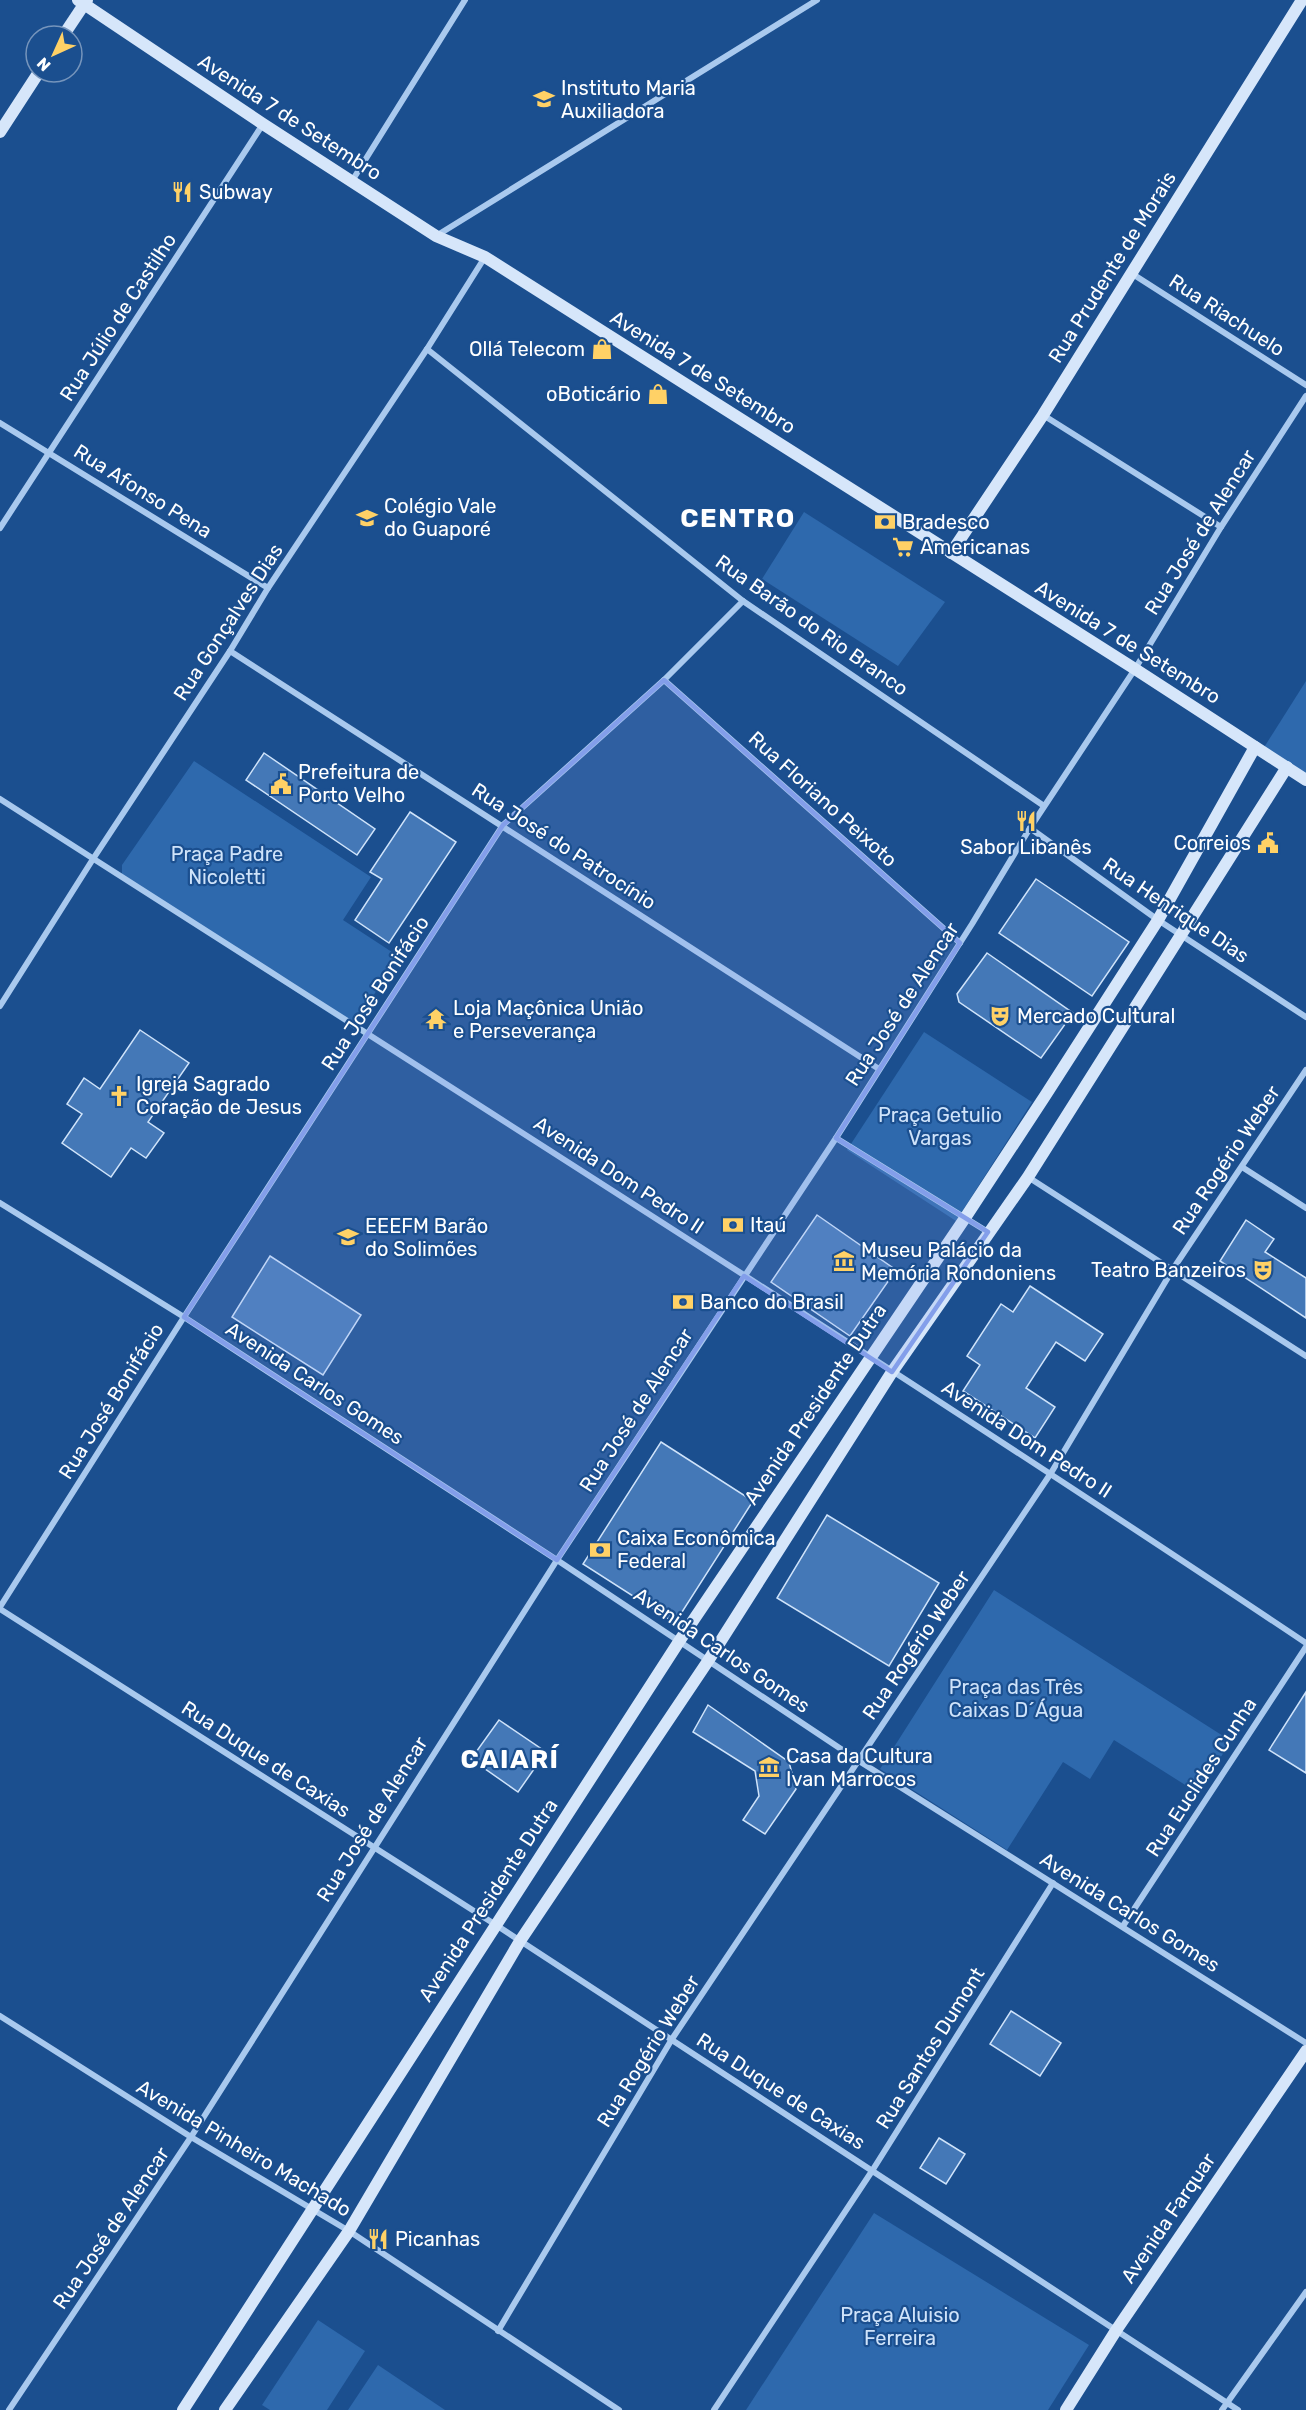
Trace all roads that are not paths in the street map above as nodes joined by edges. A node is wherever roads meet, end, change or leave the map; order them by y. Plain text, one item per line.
1 (465, 0) edge
2 (817, 0) edge
3 (1302, 0) edge
4 (83, 1) edge
5 (70, 24) edge
6 (31, 84) edge
7 (263, 124) junction
8 (0, 132) edge
9 (352, 182) junction
10 (436, 236) junction
11 (485, 257) junction
12 (1131, 273) junction
13 (427, 349) junction
14 (1306, 385) edge
15 (1306, 396) edge
16 (1043, 415) junction
17 (0, 423) edge
18 (49, 453) junction
19 (1221, 527) junction
20 (0, 528) edge
21 (951, 553) junction
22 (268, 588) junction
23 (743, 601) junction
24 (231, 651) junction
25 (1135, 669) junction
26 (664, 680) junction
27 (1255, 747) junction
28 (1287, 767) junction
29 (1306, 780) edge
30 (0, 800) edge
31 (1044, 806) junction
32 (503, 825) junction
33 (1030, 828) junction
34 (93, 859) junction
35 (1158, 920) junction
36 (1179, 934) junction
37 (960, 943) junction
38 (0, 1006) edge
39 (1306, 1017) edge
40 (369, 1033) junction
41 (879, 1069) junction
42 (1306, 1070) edge
43 (836, 1138) junction
44 (1242, 1167) junction
45 (1028, 1177) junction
46 (0, 1203) edge
47 (1306, 1208) edge
48 (965, 1218) junction
49 (988, 1232) junction
50 (1173, 1269) junction
51 (744, 1276) junction
52 (184, 1317) junction
53 (1306, 1356) edge
54 (870, 1357) junction
55 (892, 1372) junction
56 (1050, 1473) junction
57 (557, 1560) junction
58 (0, 1608) edge
59 (680, 1640) junction
60 (1306, 1645) edge
61 (708, 1661) junction
62 (859, 1761) junction
63 (374, 1847) junction
64 (1053, 1882) junction
65 (496, 1925) junction
66 (1123, 1926) junction
67 (520, 1941) junction
68 (0, 2016) edge
69 (672, 2039) junction
70 (1306, 2043) edge
71 (1306, 2051) edge
72 (191, 2137) junction
73 (872, 2171) junction
74 (313, 2209) junction
75 (348, 2231) junction
76 (1306, 2292) edge
77 (1117, 2329) junction
78 (498, 2331) junction
79 (1226, 2402) junction
80 (9, 2410) edge
81 (183, 2410) edge
82 (225, 2410) edge
83 (619, 2410) edge
84 (714, 2410) edge
85 (1066, 2410) edge
86 (1222, 2410) edge
87 (1238, 2410) edge

1 - 9 street
2 - 10 street
3 - 12 street, Rua Prudente de Morais
4 - 5 street
4 - 7 street, Avenida 7 de Setembro
6 - 8 street
7 - 9 street, Avenida 7 de Setembro
7 - 18 street, Rua Júlio de Castilho
9 - 10 street, Avenida 7 de Setembro
10 - 11 street, Avenida 7 de Setembro
11 - 13 street, Rua Gonçalves Dias
11 - 21 street, Avenida 7 de Setembro
12 - 14 street, Rua Riachuelo
12 - 16 street, Rua Prudente de Morais
13 - 22 street, Rua Gonçalves Dias
13 - 23 street, Rua Barão do Rio Branco
15 - 19 street, Rua José de Alencar
16 - 19 street
16 - 21 street, Rua Prudente de Morais
17 - 18 street, Rua Afonso Pena
18 - 20 street, Rua Júlio de Castilho
18 - 22 street, Rua Afonso Pena
19 - 25 street, Rua José de Alencar
21 - 25 street, Avenida 7 de Setembro
22 - 24 street, Rua Gonçalves Dias
23 - 26 street, Rua José Bonifácio
23 - 31 street, Rua Barão do Rio Branco
24 - 32 street, Rua José do Patrocínio
24 - 34 street, Rua Gonçalves Dias
25 - 27 street, Avenida 7 de Setembro
25 - 31 street, Rua José de Alencar
26 - 32 street, Rua José Bonifácio
26 - 37 street, Rua Floriano Peixoto
27 - 28 street, Avenida 7 de Setembro
27 - 35 street, Avenida Presidente Dutra
28 - 29 street, Avenida 7 de Setembro
28 - 36 street
30 - 34 street, Avenida Dom Pedro II
31 - 33 street, Rua José de Alencar
32 - 40 street, Rua José Bonifácio
32 - 41 street, Rua José do Patrocínio
33 - 35 street, Rua Henrique Dias
33 - 37 street, Rua José de Alencar
34 - 38 street, Rua Gonçalves Dias
34 - 40 street, Avenida Dom Pedro II
35 - 36 street, Rua Henrique Dias
35 - 48 street, Avenida Presidente Dutra
36 - 39 street, Rua Henrique Dias
36 - 45 street
37 - 41 street, Rua José de Alencar
40 - 51 street, Avenida Dom Pedro II
40 - 52 street, Rua José Bonifácio
41 - 43 street, Rua José de Alencar
42 - 44 street, Rua Rogério Weber
43 - 48 street
43 - 51 street, Rua José de Alencar
44 - 47 street
44 - 50 street, Rua Rogério Weber
45 - 49 street
45 - 50 street
46 - 52 street, Avenida Carlos Gomes
48 - 49 street
48 - 54 street, Avenida Presidente Dutra
49 - 55 street
50 - 53 street
50 - 56 street, Rua Rogério Weber
51 - 54 street, Avenida Dom Pedro II
51 - 57 street, Rua José de Alencar
52 - 57 street, Avenida Carlos Gomes
52 - 58 street, Rua José Bonifácio
54 - 55 street, Avenida Dom Pedro II
54 - 59 street, Avenida Presidente Dutra
55 - 56 street, Avenida Dom Pedro II
55 - 61 street
56 - 60 street, Avenida Dom Pedro II
56 - 62 street, Rua Rogério Weber
57 - 59 street, Avenida Carlos Gomes
57 - 63 street, Rua José de Alencar
58 - 63 street, Rua Duque de Caxias
59 - 61 street, Avenida Carlos Gomes
59 - 65 street, Avenida Presidente Dutra
60 - 66 street, Rua Euclides Cunha
61 - 62 street, Avenida Carlos Gomes
61 - 67 street
62 - 64 street, Avenida Carlos Gomes
62 - 69 street, Rua Rogério Weber
63 - 65 street, Rua Duque de Caxias
63 - 72 street, Rua José de Alencar
64 - 66 street, Avenida Carlos Gomes
64 - 73 street, Rua Santos Dumont
65 - 67 street, Rua Duque de Caxias
65 - 74 street, Avenida Presidente Dutra
66 - 70 street, Avenida Carlos Gomes
67 - 69 street, Rua Duque de Caxias
67 - 75 street
68 - 72 street, Avenida Pinheiro Machado
69 - 73 street, Rua Duque de Caxias
69 - 78 street, Rua Rogério Weber
71 - 77 street, Avenida Farquar
72 - 74 street, Avenida Pinheiro Machado
72 - 80 street, Rua José de Alencar
73 - 77 street, Rua Duque de Caxias
73 - 84 street, Rua Santos Dumont
74 - 75 street, Avenida Pinheiro Machado
74 - 81 street, Avenida Presidente Dutra
75 - 78 street, Avenida Pinheiro Machado
75 - 82 street
76 - 79 street
77 - 79 street, Rua Duque de Caxias
77 - 85 street, Avenida Farquar
78 - 83 street, Avenida Pinheiro Machado
79 - 86 street
79 - 87 street, Rua Duque de Caxias

